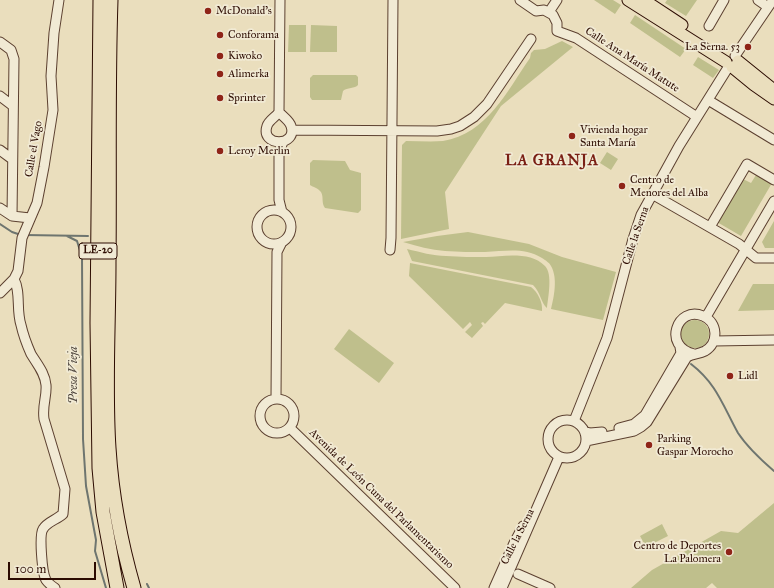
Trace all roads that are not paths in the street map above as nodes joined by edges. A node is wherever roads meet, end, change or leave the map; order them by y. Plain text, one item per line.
1 (59, 0) edge
2 (100, 0) edge
3 (111, 0) edge
4 (280, 0) edge
5 (393, 0) edge
6 (520, 0) edge
7 (558, 0) edge
8 (628, 0) edge
9 (637, 0) edge
10 (644, 0) edge
11 (724, 0) edge
12 (758, 0) edge
13 (771, 3) edge
14 (550, 12) junction
15 (657, 18) junction
16 (709, 26) dead end
17 (531, 39) dead end
18 (0, 42) edge
19 (732, 61) junction
20 (774, 90) edge
21 (0, 96) edge
22 (774, 99) edge
23 (708, 100) junction
24 (13, 106) junction
25 (279, 116) junction
26 (697, 117) junction
27 (292, 130) junction
28 (392, 131) junction
29 (774, 140) edge
30 (279, 142) junction
31 (0, 150) edge
32 (12, 159) junction
33 (774, 180) edge
34 (652, 194) junction
35 (279, 200) junction
36 (774, 201) edge
37 (0, 208) edge
38 (271, 210) junction
39 (282, 212) junction
40 (12, 216) junction
41 (30, 218) junction
42 (710, 227) junction
43 (275, 248) junction
44 (390, 250) dead end
45 (745, 250) junction
46 (774, 258) edge
47 (14, 279) junction
48 (0, 293) edge
49 (706, 317) junction
50 (774, 335) edge
51 (714, 337) junction
52 (774, 340) edge
53 (680, 347) junction
54 (694, 354) junction
55 (276, 399) junction
56 (108, 407) junction
57 (574, 421) junction
58 (290, 428) junction
59 (586, 436) junction
60 (99, 447) junction
61 (559, 457) junction
62 (545, 488) junction
63 (518, 574) dead end
64 (55, 588) edge
65 (117, 588) edge
66 (125, 588) edge
67 (134, 588) edge
68 (142, 588) edge
69 (455, 588) edge
70 (494, 588) edge
71 (502, 588) edge
72 (550, 588) edge

1 - 41 street, Calle el Vago
2 - 60 highway, LE-20
3 - 56 highway, LE-20
4 - 25 street
5 - 28 street
6 - 14 street
7 - 14 street
8 - 15 main road
9 - 15 main road
10 - 19 main road
11 - 16 street
12 - 13 street
13 - 19 street, Calle la Serna
14 - 26 street, Calle Ana María Matute
15 - 19 main road
17 - 28 street
18 - 24 street
19 - 20 main road
19 - 22 main road
19 - 23 street, Calle la Serna
21 - 24 street
23 - 26 street, Calle la Serna
23 - 29 street
24 - 32 street
25 - 27 street
25 - 30 street
26 - 34 street, Calle la Serna
27 - 28 street
27 - 30 street
28 - 44 street
30 - 35 street
31 - 32 street
32 - 40 street
33 - 42 street
34 - 42 street
34 - 57 street, Calle la Serna
35 - 38 street
35 - 39 street
36 - 45 street
37 - 40 street
38 - 39 street
38 - 43 street
39 - 43 street
40 - 41 street
41 - 47 street, Calle el Vago
42 - 45 street
43 - 55 street
45 - 46 street
45 - 49 street
47 - 48 street, Calle el Vago
47 - 64 street
49 - 51 street
49 - 53 street
50 - 51 street
51 - 52 street
51 - 54 street
53 - 54 street
53 - 59 street
54 - 59 street
55 - 58 street
55 - 58 street
56 - 67 highway, LE-20
56 - 68 highway
57 - 59 street
57 - 61 street
58 - 69 street, Avenida de León Cuna del Parlamentarismo
59 - 61 street
60 - 65 highway
60 - 66 highway, LE-20
61 - 62 street, Calle la Serna
62 - 70 street, Calle la Serna
62 - 71 street, Calle la Serna
63 - 72 street

